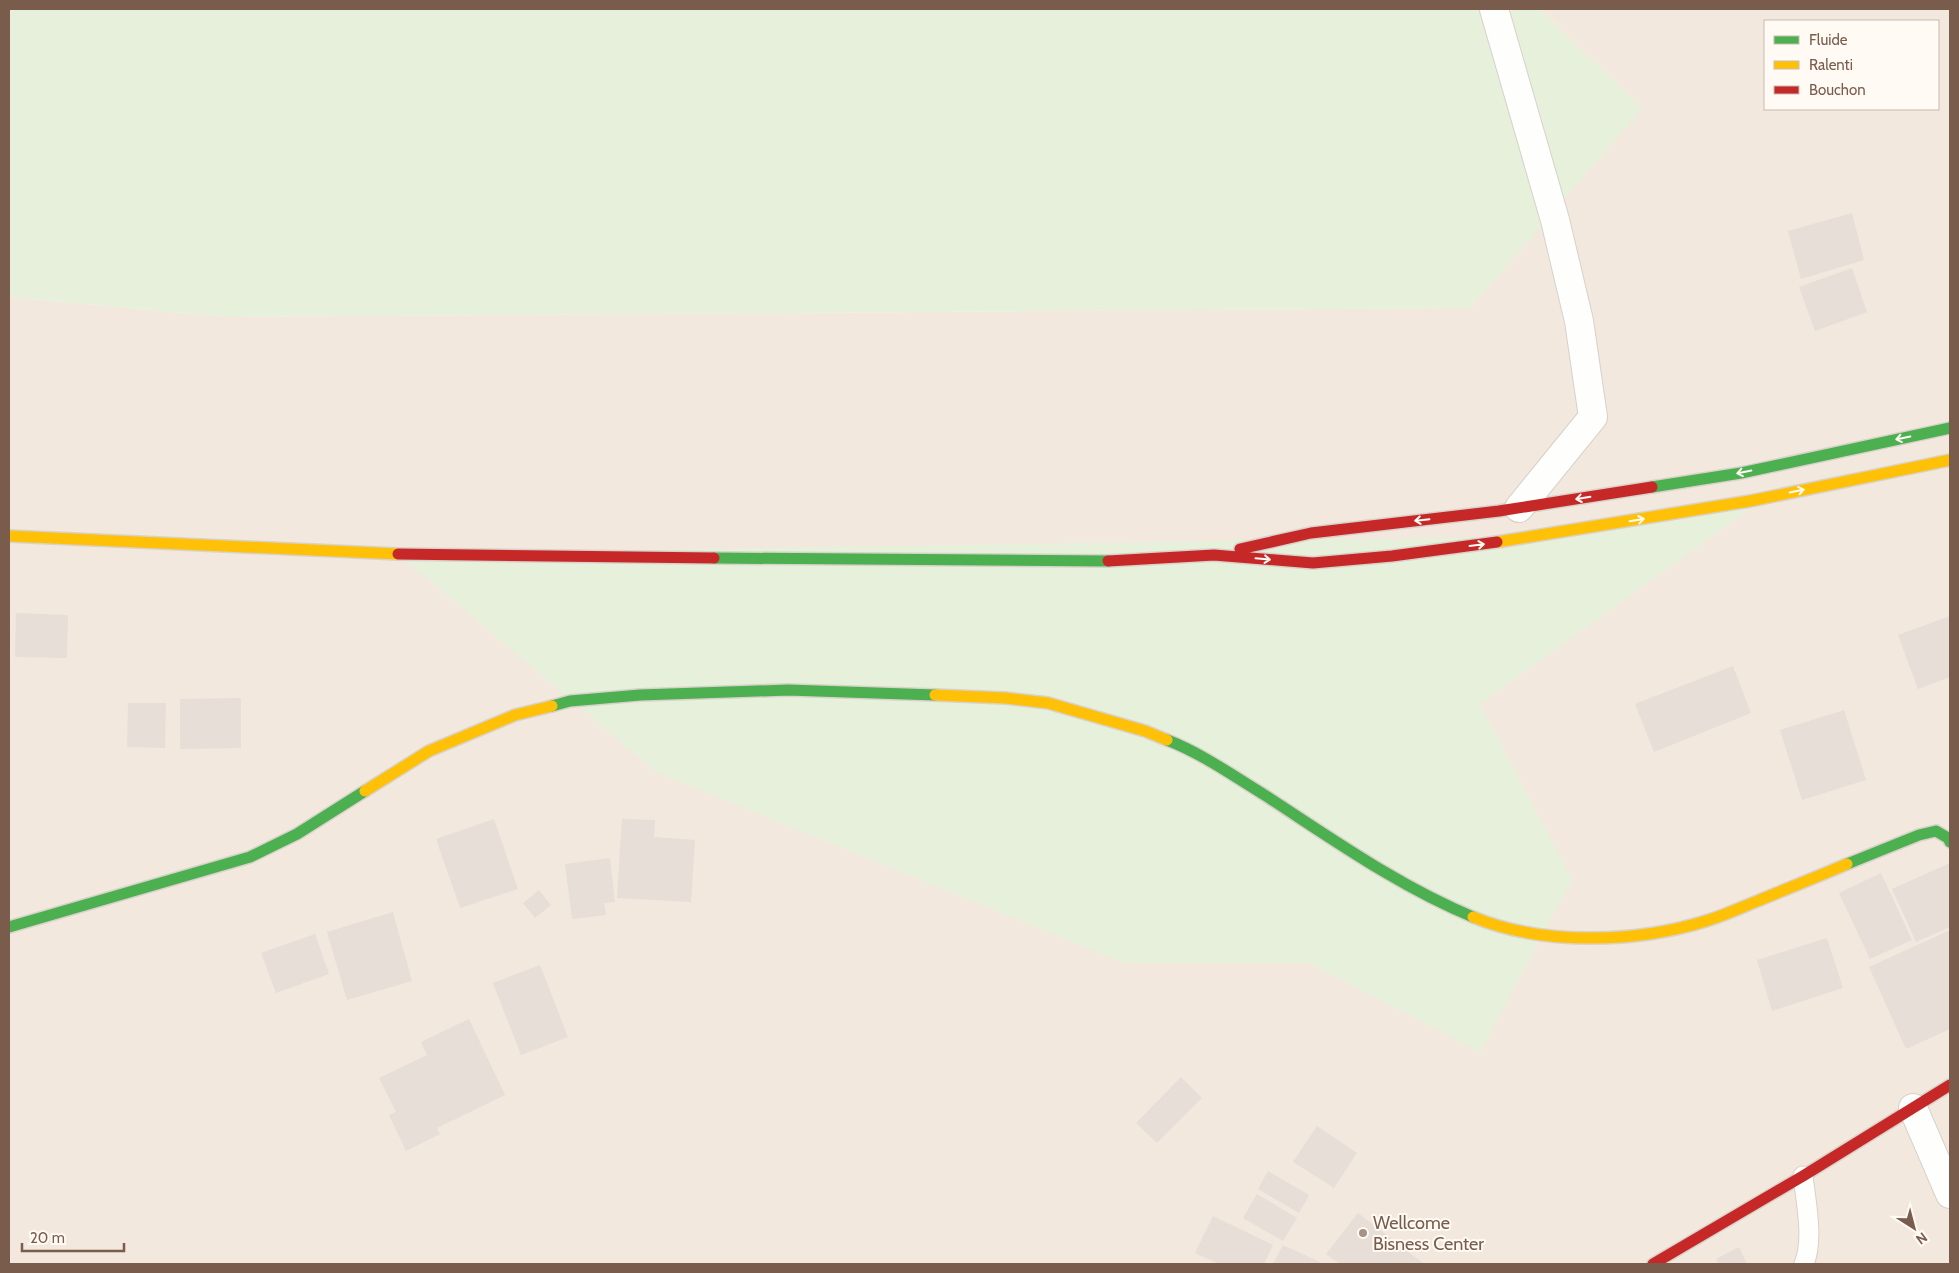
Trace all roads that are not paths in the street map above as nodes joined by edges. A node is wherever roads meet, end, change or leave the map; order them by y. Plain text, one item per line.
1 (1494, 9) edge
2 (1950, 428) edge
3 (1950, 460) edge
4 (1519, 508) junction
5 (9, 536) edge
6 (1214, 555) junction
7 (1950, 842) edge
8 (9, 928) edge
9 (1950, 1086) edge
10 (1913, 1108) junction
11 (1804, 1176) junction
12 (1950, 1194) edge
13 (1653, 1264) edge
14 (1804, 1264) edge

1 - 4 street
2 -> 4 main road
6 -> 3 main road
4 -> 6 main road
5 - 6 main road
7 - 8 main road
9 - 10 main road
10 - 11 main road
10 - 12 street
11 - 13 main road
11 - 14 lane

